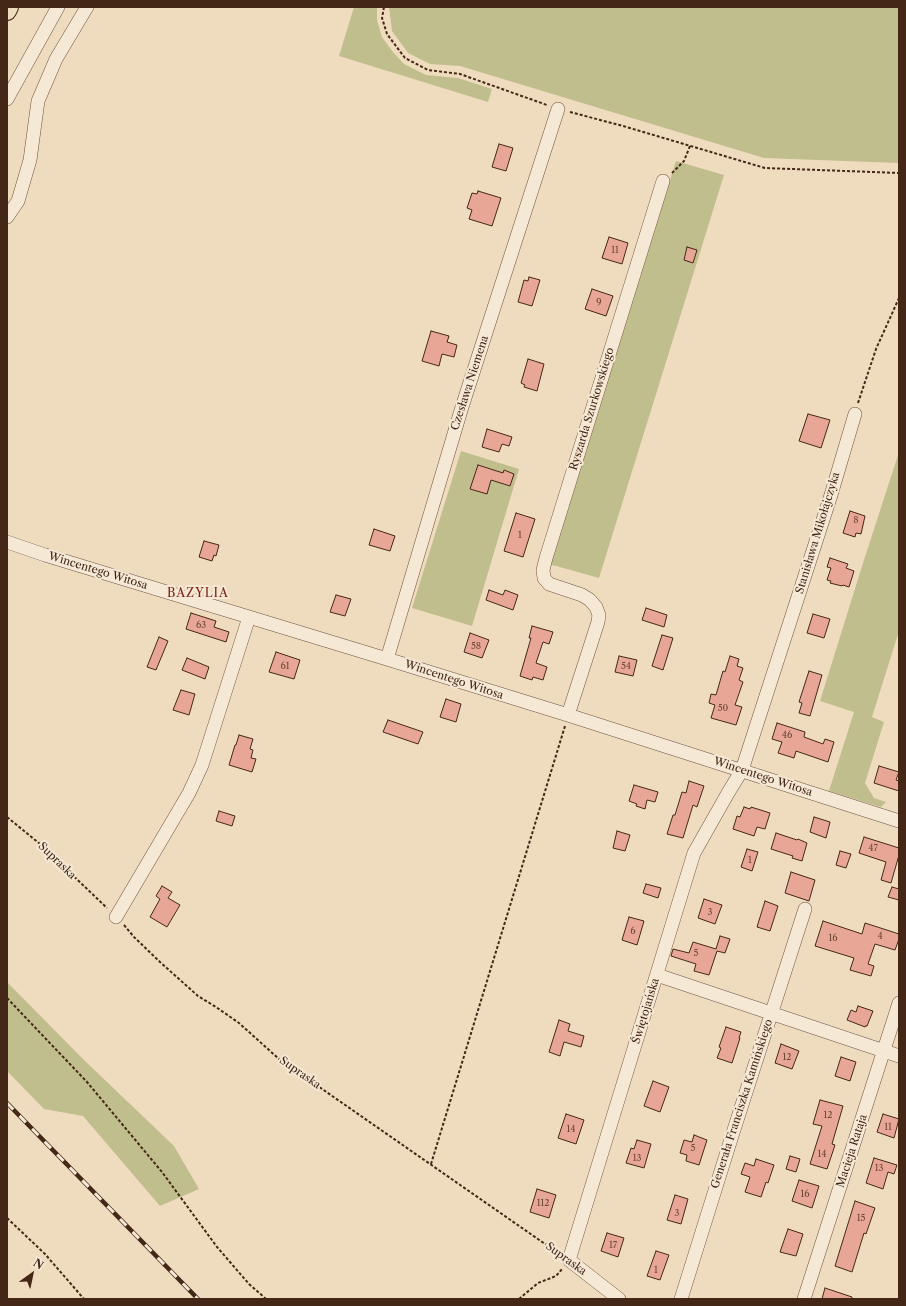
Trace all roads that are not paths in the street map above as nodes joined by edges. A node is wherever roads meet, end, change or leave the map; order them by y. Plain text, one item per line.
1 (9, 7) edge
2 (58, 7) edge
3 (87, 7) edge
4 (7, 11) edge
5 (7, 99) edge
6 (558, 109) road end
7 (664, 181) road end
8 (7, 217) edge
9 (855, 414) road end
10 (7, 542) edge
11 (249, 617) junction
12 (387, 658) junction
13 (568, 715) junction
14 (742, 770) junction
15 (899, 821) edge
16 (804, 909) dead end
17 (116, 917) road end
18 (657, 975) junction
19 (899, 1003) edge
20 (771, 1013) junction
21 (884, 1052) junction
22 (899, 1056) edge
23 (569, 1260) joint
24 (619, 1299) edge
25 (681, 1299) edge
26 (804, 1299) edge

1 - 4 highway
2 - 5 street
3 - 8 street
6 - 12 street, Czesława Niemena
7 - 13 street, Ryszarda Szurkowskiego
9 - 14 street, Stanisława Mikołajczyka
10 - 11 street, Wincentego Witosa
11 - 12 street, Wincentego Witosa
11 - 17 street
12 - 13 street, Wincentego Witosa
13 - 14 street, Wincentego Witosa
14 - 15 street, Wincentego Witosa
14 - 18 street, Świętojańska
16 - 20 street, Generała Franciszka Kamińskiego
18 - 20 street
18 - 23 street, Świętojańska
19 - 21 street, Macieja Rataja
20 - 21 street
20 - 25 street, Generała Franciszka Kamińskiego
21 - 22 street
21 - 26 street, Macieja Rataja
23 - 24 street, Supraska

